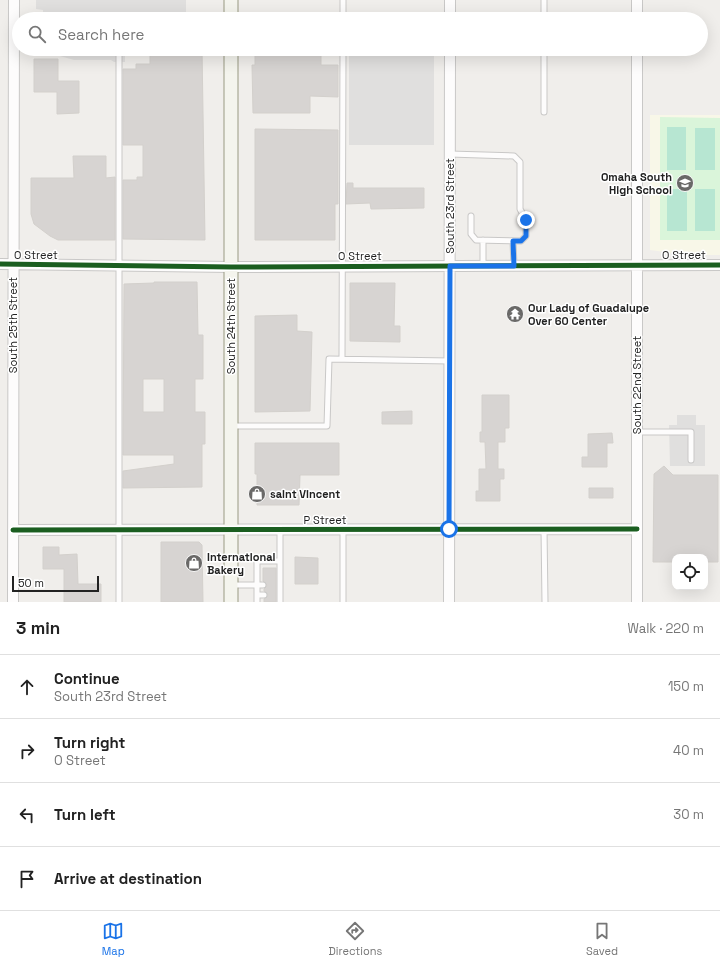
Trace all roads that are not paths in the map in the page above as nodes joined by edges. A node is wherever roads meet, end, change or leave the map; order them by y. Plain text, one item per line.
1 (14, 0) edge
2 (231, 0) edge
3 (343, 0) edge
4 (450, 0) edge
5 (544, 0) edge
6 (636, 0) edge
7 (14, 12) edge
8 (231, 12) edge
9 (343, 12) edge
10 (450, 12) edge
11 (544, 12) edge
12 (637, 12) edge
13 (14, 56) edge
14 (119, 56) edge
15 (231, 56) edge
16 (342, 56) edge
17 (450, 56) edge
18 (544, 56) edge
19 (637, 56) edge
20 (544, 112) dead end
21 (450, 154) junction
22 (470, 216) dead end
23 (483, 240) junction
24 (513, 241) junction
25 (0, 264) edge
26 (13, 265) junction
27 (119, 265) junction
28 (720, 265) edge
29 (342, 266) junction
30 (450, 266) junction
31 (483, 266) junction
32 (514, 266) junction
33 (637, 266) junction
34 (231, 267) junction
35 (342, 359) junction
36 (450, 361) junction
37 (231, 426) junction
38 (637, 432) junction
39 (691, 460) dead end
40 (449, 529) junction
41 (544, 529) junction
42 (637, 529) junction
43 (13, 530) junction
44 (119, 530) junction
45 (231, 530) junction
46 (280, 530) junction
47 (343, 530) junction
48 (280, 561) junction
49 (231, 585) junction
50 (257, 585) junction
51 (263, 585) dead end
52 (257, 595) junction
53 (264, 595) dead end
54 (13, 602) edge
55 (119, 602) edge
56 (231, 602) edge
57 (257, 602) edge
58 (280, 602) edge
59 (343, 602) edge
60 (449, 602) edge
61 (545, 602) edge
62 (636, 602) edge

1 - 7 street, South 25th Street
2 - 8 main road
3 - 9 lane
4 - 10 street
5 - 11 lane
6 - 12 street
13 - 26 street, South 25th Street
14 - 27 lane
15 - 34 main road, South 24th Street
16 - 29 lane
17 - 21 street, South 23rd Street
18 - 20 lane
19 - 33 street, South 22nd Street
21 - 24 lane
21 - 30 street, South 23rd Street
22 - 23 lane
23 - 24 lane
23 - 31 lane
24 - 32 lane
25 - 26 street, O Street
26 - 27 street, O Street
26 - 43 street, South 25th Street
27 - 34 street, O Street
27 - 44 lane
28 - 33 street, O Street
29 - 30 street, O Street
29 - 34 street, O Street
29 - 35 lane
30 - 31 street, O Street
30 - 36 street, South 23rd Street
31 - 32 street, O Street
32 - 33 street, O Street
33 - 38 street, South 22nd Street
34 - 37 main road, South 24th Street
35 - 36 lane
35 - 37 lane
36 - 40 street, South 23rd Street
37 - 45 main road, South 24th Street
38 - 39 lane
38 - 42 street, South 22nd Street
40 - 41 street, P Street
40 - 47 street, P Street
40 - 60 street, South 23rd Street
41 - 42 street, P Street
41 - 61 lane
42 - 62 street, South 22nd Street
43 - 44 street, P Street
43 - 54 street, South 25th Street
44 - 45 street, P Street
44 - 55 lane
45 - 46 street, P Street
45 - 49 main road, South 24th Street
46 - 47 street, P Street
46 - 48 lane
47 - 59 lane
48 - 50 lane
48 - 58 lane
49 - 50 lane
49 - 56 main road, South 24th Street
50 - 51 lane
50 - 52 lane
52 - 53 lane
52 - 57 lane

